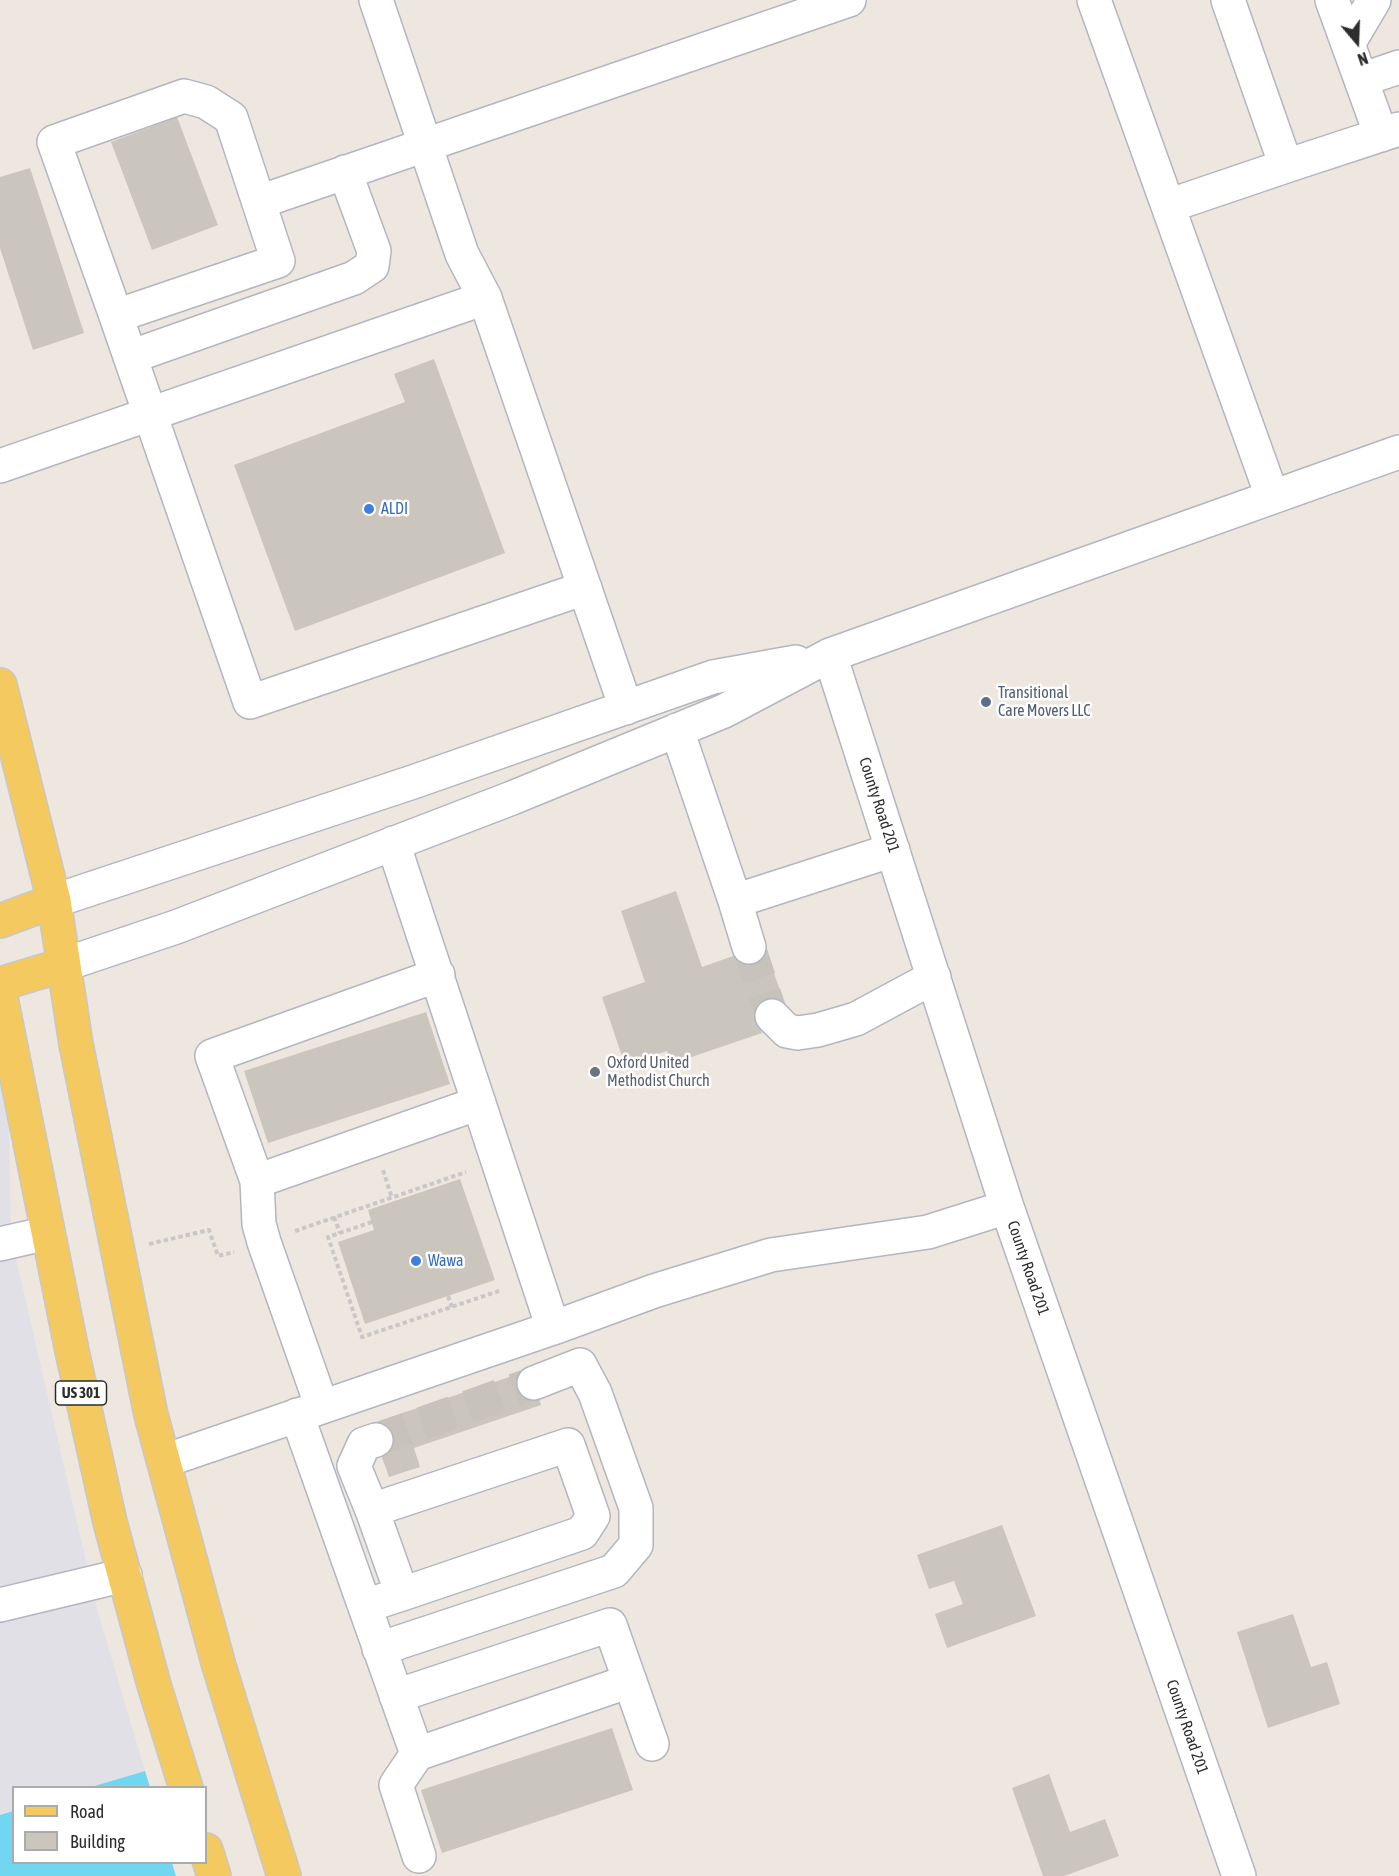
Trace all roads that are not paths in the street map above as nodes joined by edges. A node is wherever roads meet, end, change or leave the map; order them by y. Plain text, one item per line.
1 (376, 0) edge
2 (849, 0) edge
3 (1094, 0) edge
4 (1228, 0) edge
5 (1332, 0) edge
6 (1374, 0) edge
7 (1348, 44) junction
8 (1399, 67) edge
9 (1361, 80) junction
10 (1390, 132) edge
11 (425, 145) junction
12 (1286, 166) junction
13 (345, 172) junction
14 (259, 202) junction
15 (1168, 206) junction
16 (485, 298) junction
17 (116, 316) junction
18 (130, 357) junction
19 (150, 414) junction
20 (1399, 452) edge
21 (0, 466) edge
22 (1272, 496) junction
23 (585, 588) junction
24 (830, 655) junction
25 (0, 685) edge
26 (626, 708) junction
27 (677, 730) junction
28 (393, 843) junction
29 (893, 850) junction
30 (54, 901) junction
31 (735, 901) junction
32 (0, 921) edge
33 (749, 947) tunnel mouth
34 (63, 965) junction
35 (438, 975) junction
36 (934, 977) junction
37 (0, 984) edge
38 (0, 993) edge
39 (772, 1016) tunnel mouth
40 (479, 1102) junction
41 (257, 1181) junction
42 (1007, 1207) junction
43 (48, 1233) junction
44 (0, 1244) edge
45 (553, 1328) junction
46 (534, 1383) tunnel mouth
47 (310, 1411) junction
48 (376, 1440) tunnel mouth
49 (164, 1461) junction
50 (372, 1510) junction
51 (125, 1575) junction
52 (402, 1594) junction
53 (0, 1605) edge
54 (364, 1606) junction
55 (379, 1649) junction
56 (630, 1681) junction
57 (396, 1696) junction
58 (652, 1744) dead end
59 (417, 1754) junction
60 (185, 1786) edge
61 (207, 1853) edge
62 (419, 1856) dead end
63 (214, 1876) edge
64 (284, 1876) edge
65 (1239, 1876) edge

1 - 11 street
2 - 11 street
3 - 15 street
4 - 12 street
5 - 7 street
6 - 7 street
7 - 9 street
8 - 9 street
9 - 10 street
10 - 12 street
11 - 13 street
11 - 16 street
12 - 15 street
13 - 14 street
13 - 18 street
14 - 17 street
14 - 17 street
15 - 22 street
16 - 19 street
16 - 23 street
17 - 18 street
18 - 19 street
19 - 21 street
19 - 23 street
20 - 22 street
22 - 24 street
23 - 26 street
24 - 26 street
24 - 27 street
24 - 29 street, County Road 201
25 - 30 main road
26 - 30 street
27 - 28 street
27 - 31 street
28 - 34 street
28 - 35 street
29 - 31 street
29 - 36 street, County Road 201
30 - 32 main road
30 - 34 main road
31 - 33 street
34 - 37 main road
34 - 49 main road
35 - 40 street
35 - 41 street
36 - 39 street
36 - 42 street, County Road 201
38 - 43 main road, US 301
40 - 41 street
40 - 45 street
41 - 47 street
42 - 45 street
42 - 65 street, County Road 201
43 - 44 street
43 - 51 main road, US 301
45 - 47 street
46 - 55 street
47 - 49 street
47 - 54 street
48 - 50 street
49 - 64 main road
50 - 52 street
50 - 52 street
51 - 53 street
51 - 60 main road, US 301
52 - 54 street
54 - 55 street
55 - 57 street
56 - 57 street
56 - 58 street
56 - 59 street
57 - 59 street
59 - 62 street
61 - 63 main road

